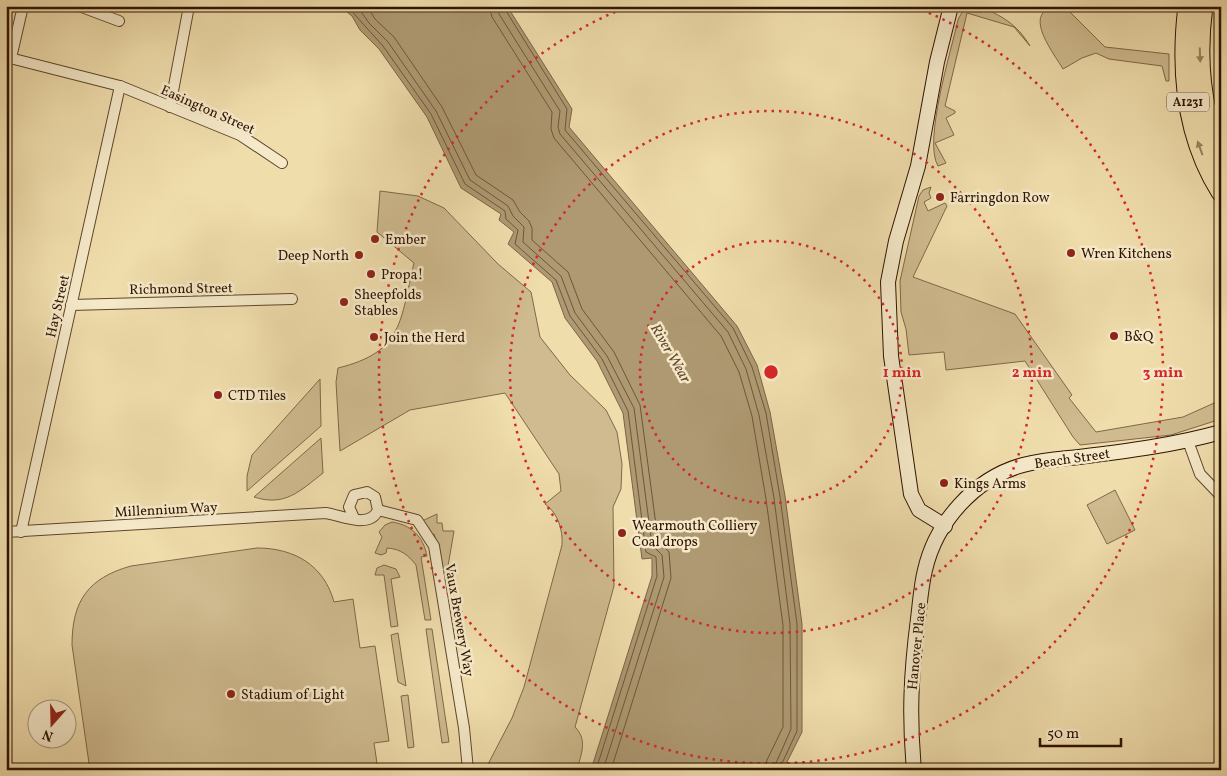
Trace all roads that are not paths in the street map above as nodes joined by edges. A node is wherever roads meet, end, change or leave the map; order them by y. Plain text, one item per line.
1 (23, 6) edge
2 (78, 6) edge
3 (189, 6) edge
4 (951, 6) edge
5 (1188, 6) edge
6 (1203, 6) edge
7 (119, 21) dead end
8 (8, 58) edge
9 (1221, 67) edge
10 (1221, 77) edge
11 (120, 86) junction
12 (170, 107) junction
13 (1221, 156) edge
14 (282, 163) dead end
15 (1221, 192) edge
16 (292, 300) dead end
17 (71, 305) junction
18 (1221, 432) edge
19 (1188, 441) junction
20 (1221, 496) edge
21 (349, 503) junction
22 (378, 510) junction
23 (326, 513) junction
24 (354, 518) junction
25 (944, 526) junction
26 (6, 532) edge
27 (21, 532) junction
28 (468, 770) edge
29 (914, 770) edge

1 - 8 street
2 - 7 street
3 - 12 street
4 - 25 street
15 -> 5 highway, A1231
6 -> 13 highway, A1231
8 - 11 street, Easington Street
9 - 10 street
11 - 12 street, Easington Street
11 - 17 street, Hay Street
12 - 14 street, Easington Street
16 - 17 street, Richmond Street
17 - 27 street, Hay Street
18 - 19 street, Beach Street
19 - 20 street
19 - 25 street, Beach Street
21 - 22 street
21 - 23 street, Millennium Way
21 - 24 street
22 - 24 street
22 - 28 street, Vaux Brewery Way
23 - 24 street, Millennium Way
23 - 27 street, Millennium Way
25 - 29 street, Hanover Place
26 - 27 street, Millennium Way

